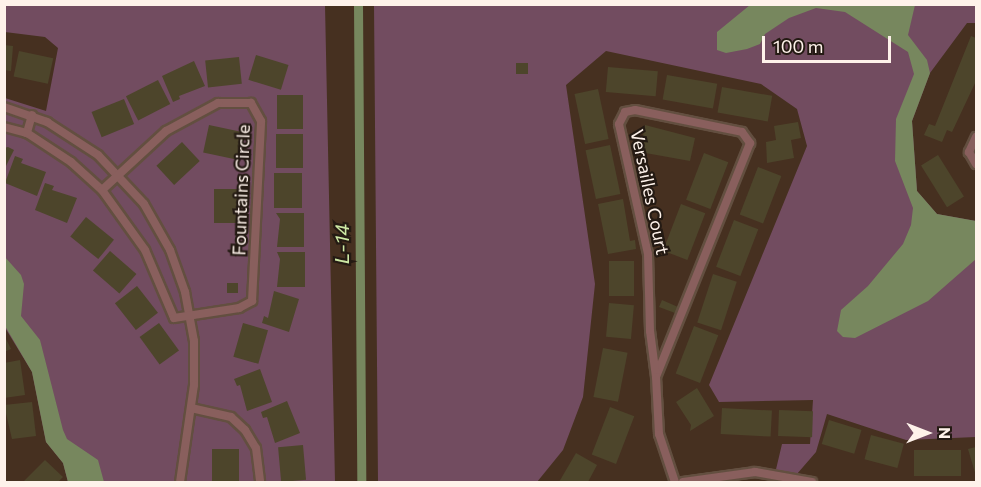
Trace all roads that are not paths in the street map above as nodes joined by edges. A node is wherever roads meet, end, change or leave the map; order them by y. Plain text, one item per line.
1 (4, 107) edge
2 (32, 116) junction
3 (4, 127) edge
4 (27, 134) junction
5 (976, 137) edge
6 (976, 164) edge
7 (118, 174) junction
8 (102, 190) junction
9 (191, 317) junction
10 (656, 377) junction
11 (191, 408) junction
12 (784, 479) edge
13 (180, 483) edge
14 (260, 483) edge
15 (675, 483) edge
16 (683, 483) edge
17 (812, 483) edge

1 - 2 street
2 - 4 street
2 - 7 street
3 - 4 street
4 - 8 street
5 - 6 street
7 - 8 street
7 - 9 street
7 - 9 street, Fountains Circle
8 - 9 street
9 - 11 street
10 - 10 street, Versailles Court
10 - 15 street, Versailles Court
11 - 13 street
11 - 14 street
12 - 16 street
12 - 17 street

